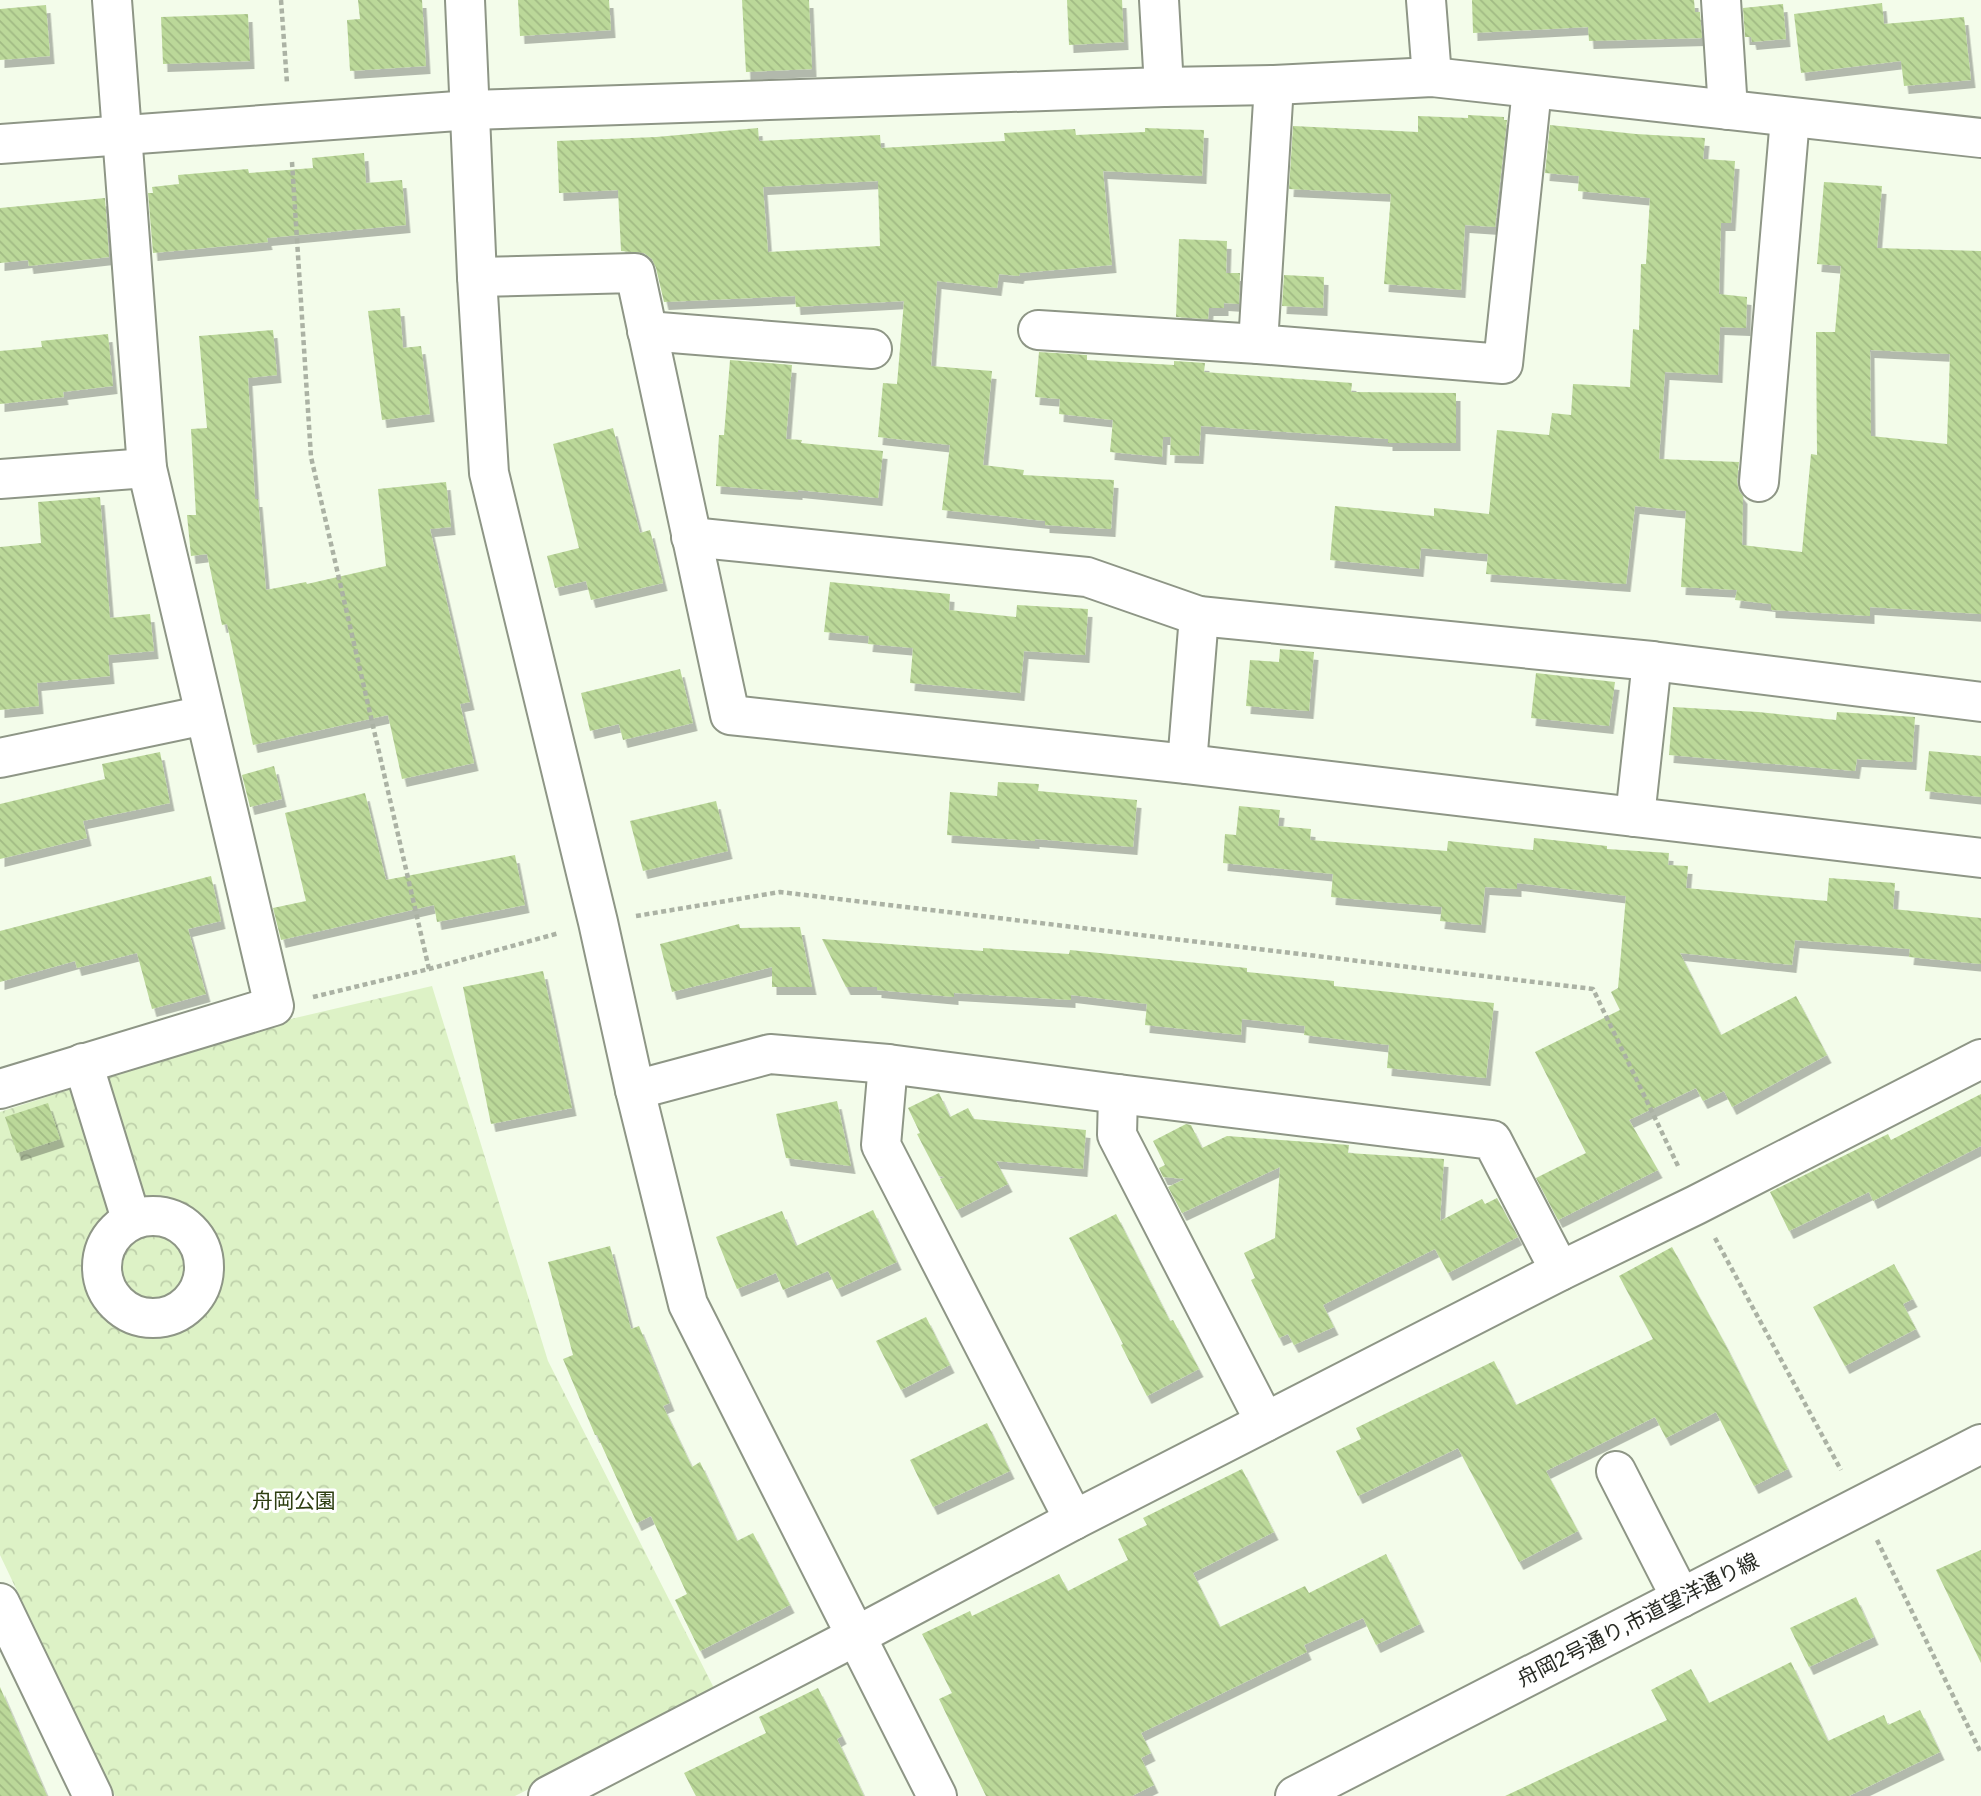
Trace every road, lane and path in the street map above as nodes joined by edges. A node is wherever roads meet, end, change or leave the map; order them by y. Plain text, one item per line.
1 (112, 0) edge
2 (281, 0) edge
3 (465, 0) edge
4 (1159, 0) edge
5 (1426, 0) edge
6 (1721, 0) edge
7 (1432, 77) junction
8 (1274, 85) junction
9 (1164, 87) junction
10 (1532, 89) junction
11 (471, 110) junction
12 (1728, 110) junction
13 (1790, 118) junction
14 (290, 122) junction
15 (123, 134) junction
16 (1981, 138) edge
17 (0, 144) edge
18 (477, 277) junction
19 (1038, 330) dead end
20 (647, 331) junction
21 (1258, 344) junction
22 (872, 349) dead end
23 (147, 468) junction
24 (0, 480) edge
25 (1759, 482) dead end
26 (691, 537) junction
27 (1199, 616) junction
28 (1653, 661) junction
29 (1981, 702) edge
30 (205, 715) junction
31 (0, 758) edge
32 (1187, 764) junction
33 (1635, 817) junction
34 (1981, 858) edge
35 (598, 922) junction
36 (429, 969) junction
37 (274, 1006) junction
38 (1981, 1059) edge
39 (83, 1063) junction
40 (888, 1063) junction
41 (0, 1089) edge
42 (635, 1090) junction
43 (1118, 1094) junction
44 (1696, 1205) junction
45 (131, 1220) dead end
46 (1560, 1271) junction
47 (1265, 1422) junction
48 (1981, 1444) edge
49 (1616, 1471) dead end
50 (1861, 1506) junction
51 (1074, 1520) junction
52 (1681, 1598) junction
53 (0, 1603) edge
54 (856, 1636) junction
55 (1981, 1753) edge
56 (93, 1796) edge
57 (548, 1796) edge
58 (937, 1796) edge
59 (1295, 1796) edge

1 - 15 street
2 - 14 path
3 - 11 street
4 - 9 street
5 - 7 street
6 - 12 street
7 - 8 street
7 - 10 street
8 - 9 street
8 - 21 street
9 - 11 street
10 - 12 street
10 - 21 street
11 - 14 street
11 - 18 street
12 - 13 street
13 - 16 street
13 - 25 street
14 - 15 street
14 - 36 path
15 - 17 street
15 - 23 street
18 - 20 street
18 - 35 street
19 - 21 street
20 - 22 street
20 - 26 street
23 - 24 street
23 - 30 street
26 - 27 street
26 - 32 street
27 - 28 street
27 - 32 street
28 - 29 street
28 - 33 street
30 - 31 street
30 - 37 street
32 - 33 street
33 - 34 street
35 - 36 path
35 - 42 street
35 - 44 path
36 - 37 path
37 - 39 street
38 - 44 street
39 - 41 street
39 - 45 street
40 - 42 street
40 - 43 street
40 - 51 street
42 - 54 street
43 - 46 street
43 - 47 street
44 - 46 street
44 - 50 path
46 - 47 street
47 - 51 street
48 - 50 street, 舟岡2号通り,市道望洋通り線
49 - 52 street
50 - 52 street, 舟岡2号通り,市道望洋通り線
50 - 55 path
51 - 54 street
52 - 59 street, 舟岡2号通り,市道望洋通り線
53 - 56 street
54 - 57 street
54 - 58 street

